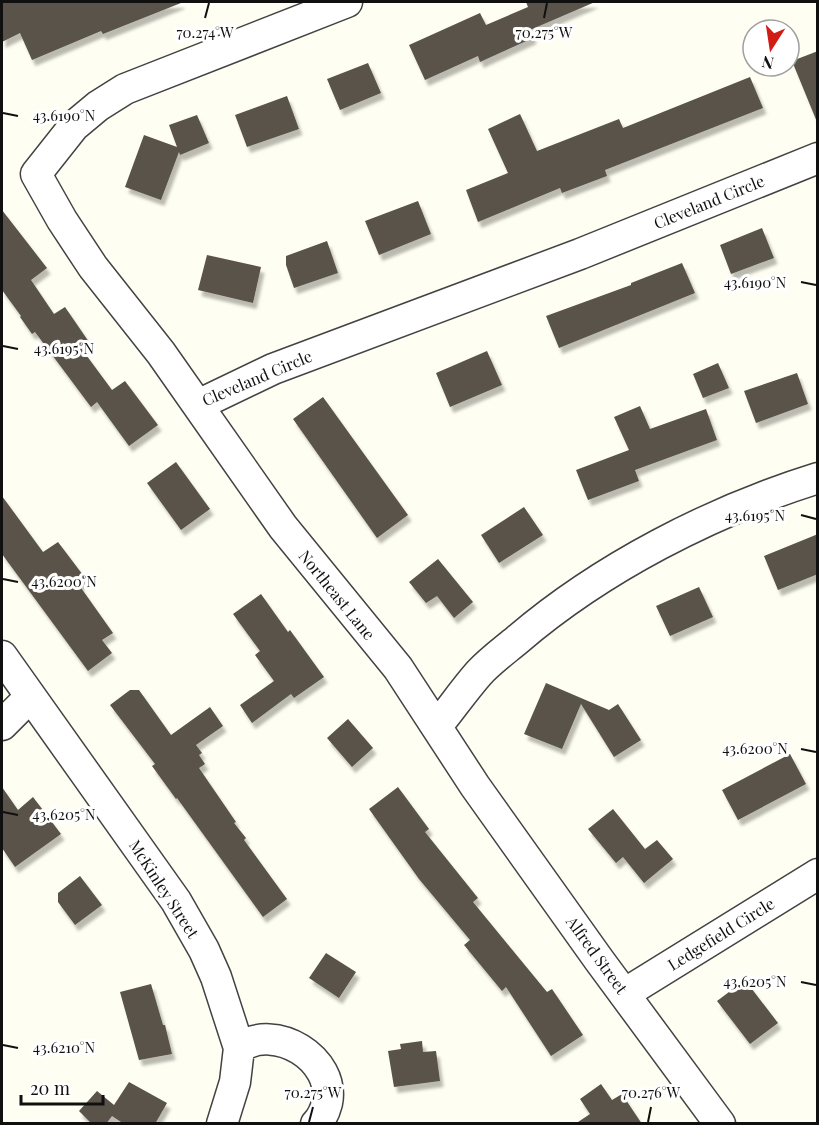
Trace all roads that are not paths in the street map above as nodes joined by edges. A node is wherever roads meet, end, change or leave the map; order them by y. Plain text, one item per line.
1 (347, 2) edge
2 (818, 158) edge
3 (198, 405) junction
4 (818, 478) edge
5 (2, 656) edge
6 (30, 697) junction
7 (2, 725) edge
8 (436, 726) junction
9 (475, 786) joint
10 (818, 874) edge
11 (624, 994) junction
12 (239, 1048) junction
13 (222, 1124) edge
14 (316, 1124) edge
15 (720, 1124) edge

1 - 3 street, Cleveland Circle
2 - 3 street, Cleveland Circle
3 - 8 street, Northeast Lane
4 - 8 street
5 - 6 street, McKinley Street
6 - 7 street
6 - 12 street, McKinley Street
8 - 9 street, Northeast Lane
9 - 11 street, Alfred Street
10 - 11 street, Ledgefield Circle
11 - 15 street, Alfred Street
12 - 13 street, McKinley Street
12 - 14 street

